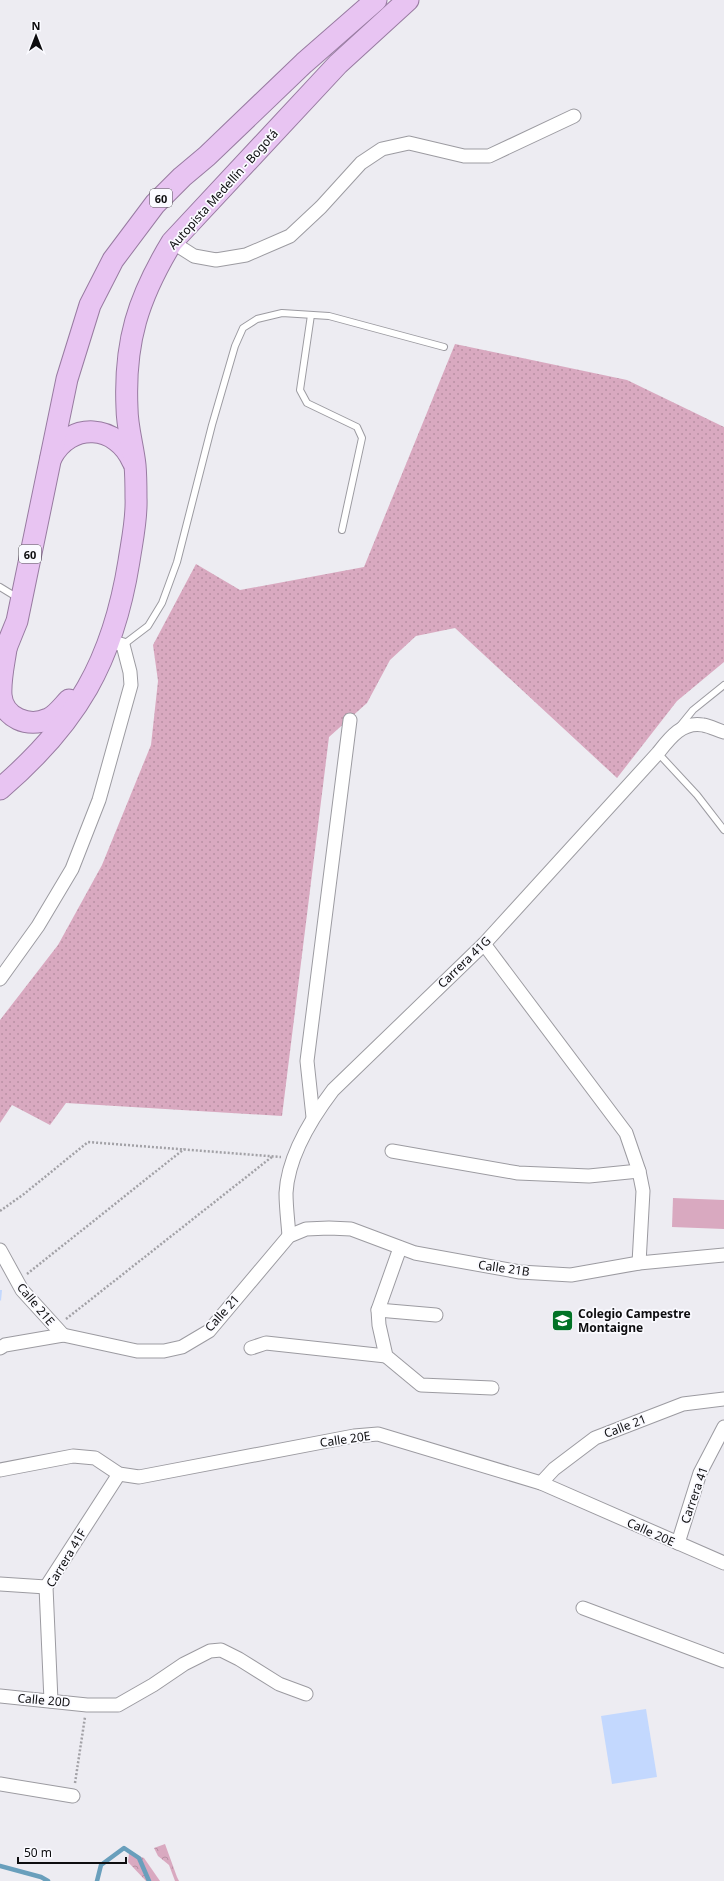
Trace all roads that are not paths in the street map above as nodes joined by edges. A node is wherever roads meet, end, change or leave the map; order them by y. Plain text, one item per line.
1 (376, 0) edge
2 (408, 0) edge
3 (574, 116) dead end
4 (172, 242) junction
5 (311, 315) junction
6 (444, 347) dead end
7 (49, 462) junction
8 (135, 465) junction
9 (342, 530) dead end
10 (0, 587) edge
11 (22, 600) junction
12 (116, 643) junction
13 (3, 653) edge
14 (97, 672) junction
15 (724, 685) edge
16 (350, 720) dead end
17 (724, 732) edge
18 (674, 733) junction
19 (658, 753) junction
20 (0, 789) edge
21 (724, 830) edge
22 (484, 944) junction
23 (0, 980) edge
24 (313, 1117) junction
25 (392, 1151) dead end
26 (639, 1171) junction
27 (289, 1236) junction
28 (400, 1248) junction
29 (0, 1250) edge
30 (724, 1255) edge
31 (639, 1263) junction
32 (378, 1310) junction
33 (436, 1314) dead end
34 (60, 1331) junction
35 (0, 1348) edge
36 (251, 1348) dead end
37 (386, 1356) junction
38 (492, 1388) dead end
39 (724, 1399) edge
40 (724, 1426) edge
41 (0, 1470) edge
42 (119, 1474) junction
43 (541, 1483) junction
44 (678, 1544) junction
45 (724, 1563) edge
46 (0, 1584) edge
47 (46, 1587) junction
48 (583, 1608) dead end
49 (724, 1661) edge
50 (306, 1694) dead end
51 (0, 1696) edge
52 (51, 1701) junction
53 (0, 1784) edge
54 (73, 1796) road end

1 - 7 highway, 60
2 - 4 highway, Autopista Medellín - Bogotá
3 - 4 street
4 - 8 highway, Autopista Medellín - Bogotá
5 - 6 lane
5 - 9 lane
5 - 12 lane
7 - 8 highway
7 - 11 highway, 60
8 - 12 highway, Autopista Medellín - Bogotá
10 - 11 lane
11 - 13 highway, 60
12 - 14 highway, Autopista Medellín - Bogotá
12 - 23 street
13 - 14 highway
14 - 20 highway, Autopista Medellín - Bogotá
15 - 18 lane
16 - 24 street
17 - 18 street
18 - 19 street, Carrera 41G
19 - 21 lane
19 - 22 street, Carrera 41G
22 - 24 street, Carrera 41G
22 - 26 street
24 - 27 street, Carrera 41G
25 - 26 street
26 - 31 street
27 - 28 street, Calle 21B
27 - 34 street, Calle 21
28 - 31 street, Calle 21B
28 - 32 street
29 - 34 street, Calle 21E
30 - 31 street, Calle 21B
32 - 33 street
32 - 37 street
34 - 35 street
36 - 37 street
37 - 38 street
39 - 43 street, Calle 21
40 - 44 street, Carrera 41
41 - 42 street, Calle 20E
42 - 43 street, Calle 20E
42 - 47 street, Carrera 41F
43 - 44 street, Calle 20E
44 - 45 street, Calle 20E
46 - 47 street
47 - 52 street, Carrera 41F
48 - 49 street
50 - 52 street, Calle 20D
51 - 52 street, Calle 20D
53 - 54 street

